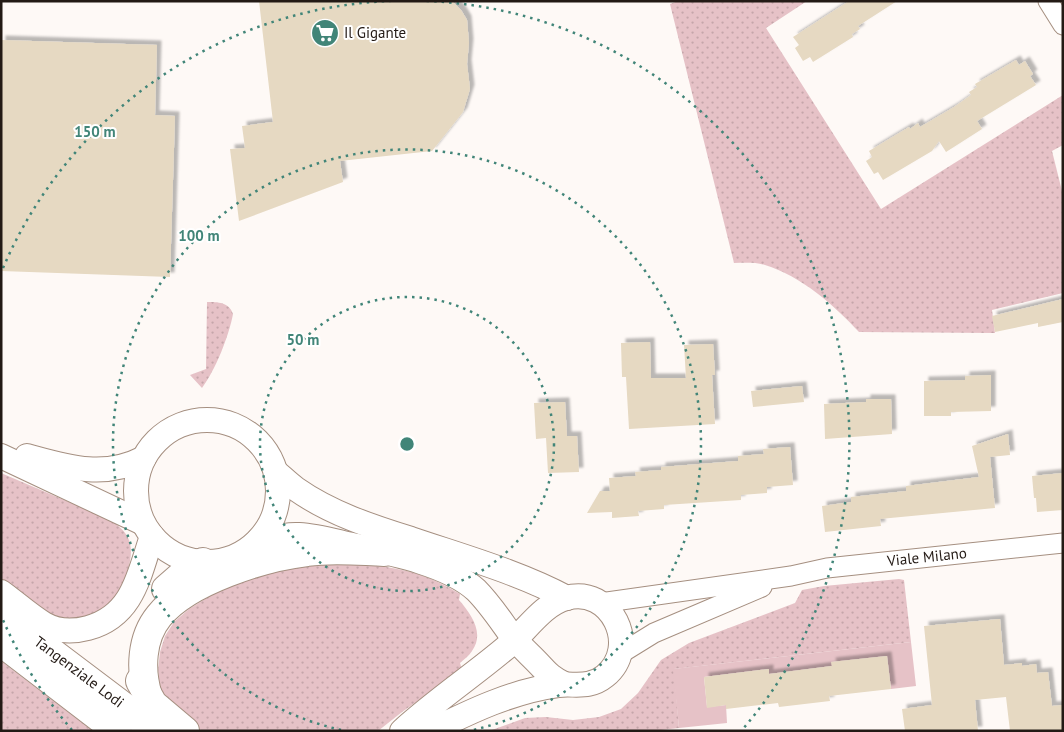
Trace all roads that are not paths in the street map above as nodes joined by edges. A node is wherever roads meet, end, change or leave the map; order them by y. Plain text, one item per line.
1 (1048, 1) edge
2 (1063, 25) edge
3 (1, 449) edge
4 (1, 456) edge
5 (144, 458) junction
6 (276, 472) junction
7 (147, 529) junction
8 (258, 541) junction
9 (1063, 542) edge
10 (384, 552) junction
11 (203, 562) junction
12 (791, 576) junction
13 (1, 592) edge
14 (567, 598) junction
15 (600, 603) junction
16 (542, 612) junction
17 (1, 614) edge
18 (497, 614) junction
19 (516, 640) junction
20 (1, 642) edge
21 (620, 654) junction
22 (489, 661) junction
23 (538, 662) junction
24 (564, 684) junction
25 (148, 696) junction
26 (117, 731) edge
27 (156, 731) edge
28 (185, 731) edge
29 (402, 731) edge
30 (430, 731) edge

1 - 2 street
3 - 5 main road
4 - 7 main road
5 - 6 main road
5 - 7 main road
6 - 8 main road
6 - 14 main road
7 - 11 main road
7 - 13 main road
8 - 10 main road
8 - 11 main road
9 - 12 street, Viale Milano
10 - 18 main road
10 - 25 highway
11 - 25 highway
12 - 15 street
12 - 21 street
14 - 15 main road
14 - 16 main road
15 - 21 main road
16 - 19 main road
16 - 23 main road
17 - 27 highway, Tangenziale Lodi
18 - 19 main road
18 - 22 main road
19 - 22 main road
19 - 23 main road
20 - 26 highway
21 - 24 main road
22 - 29 main road
23 - 24 main road
24 - 30 main road
25 - 28 highway

